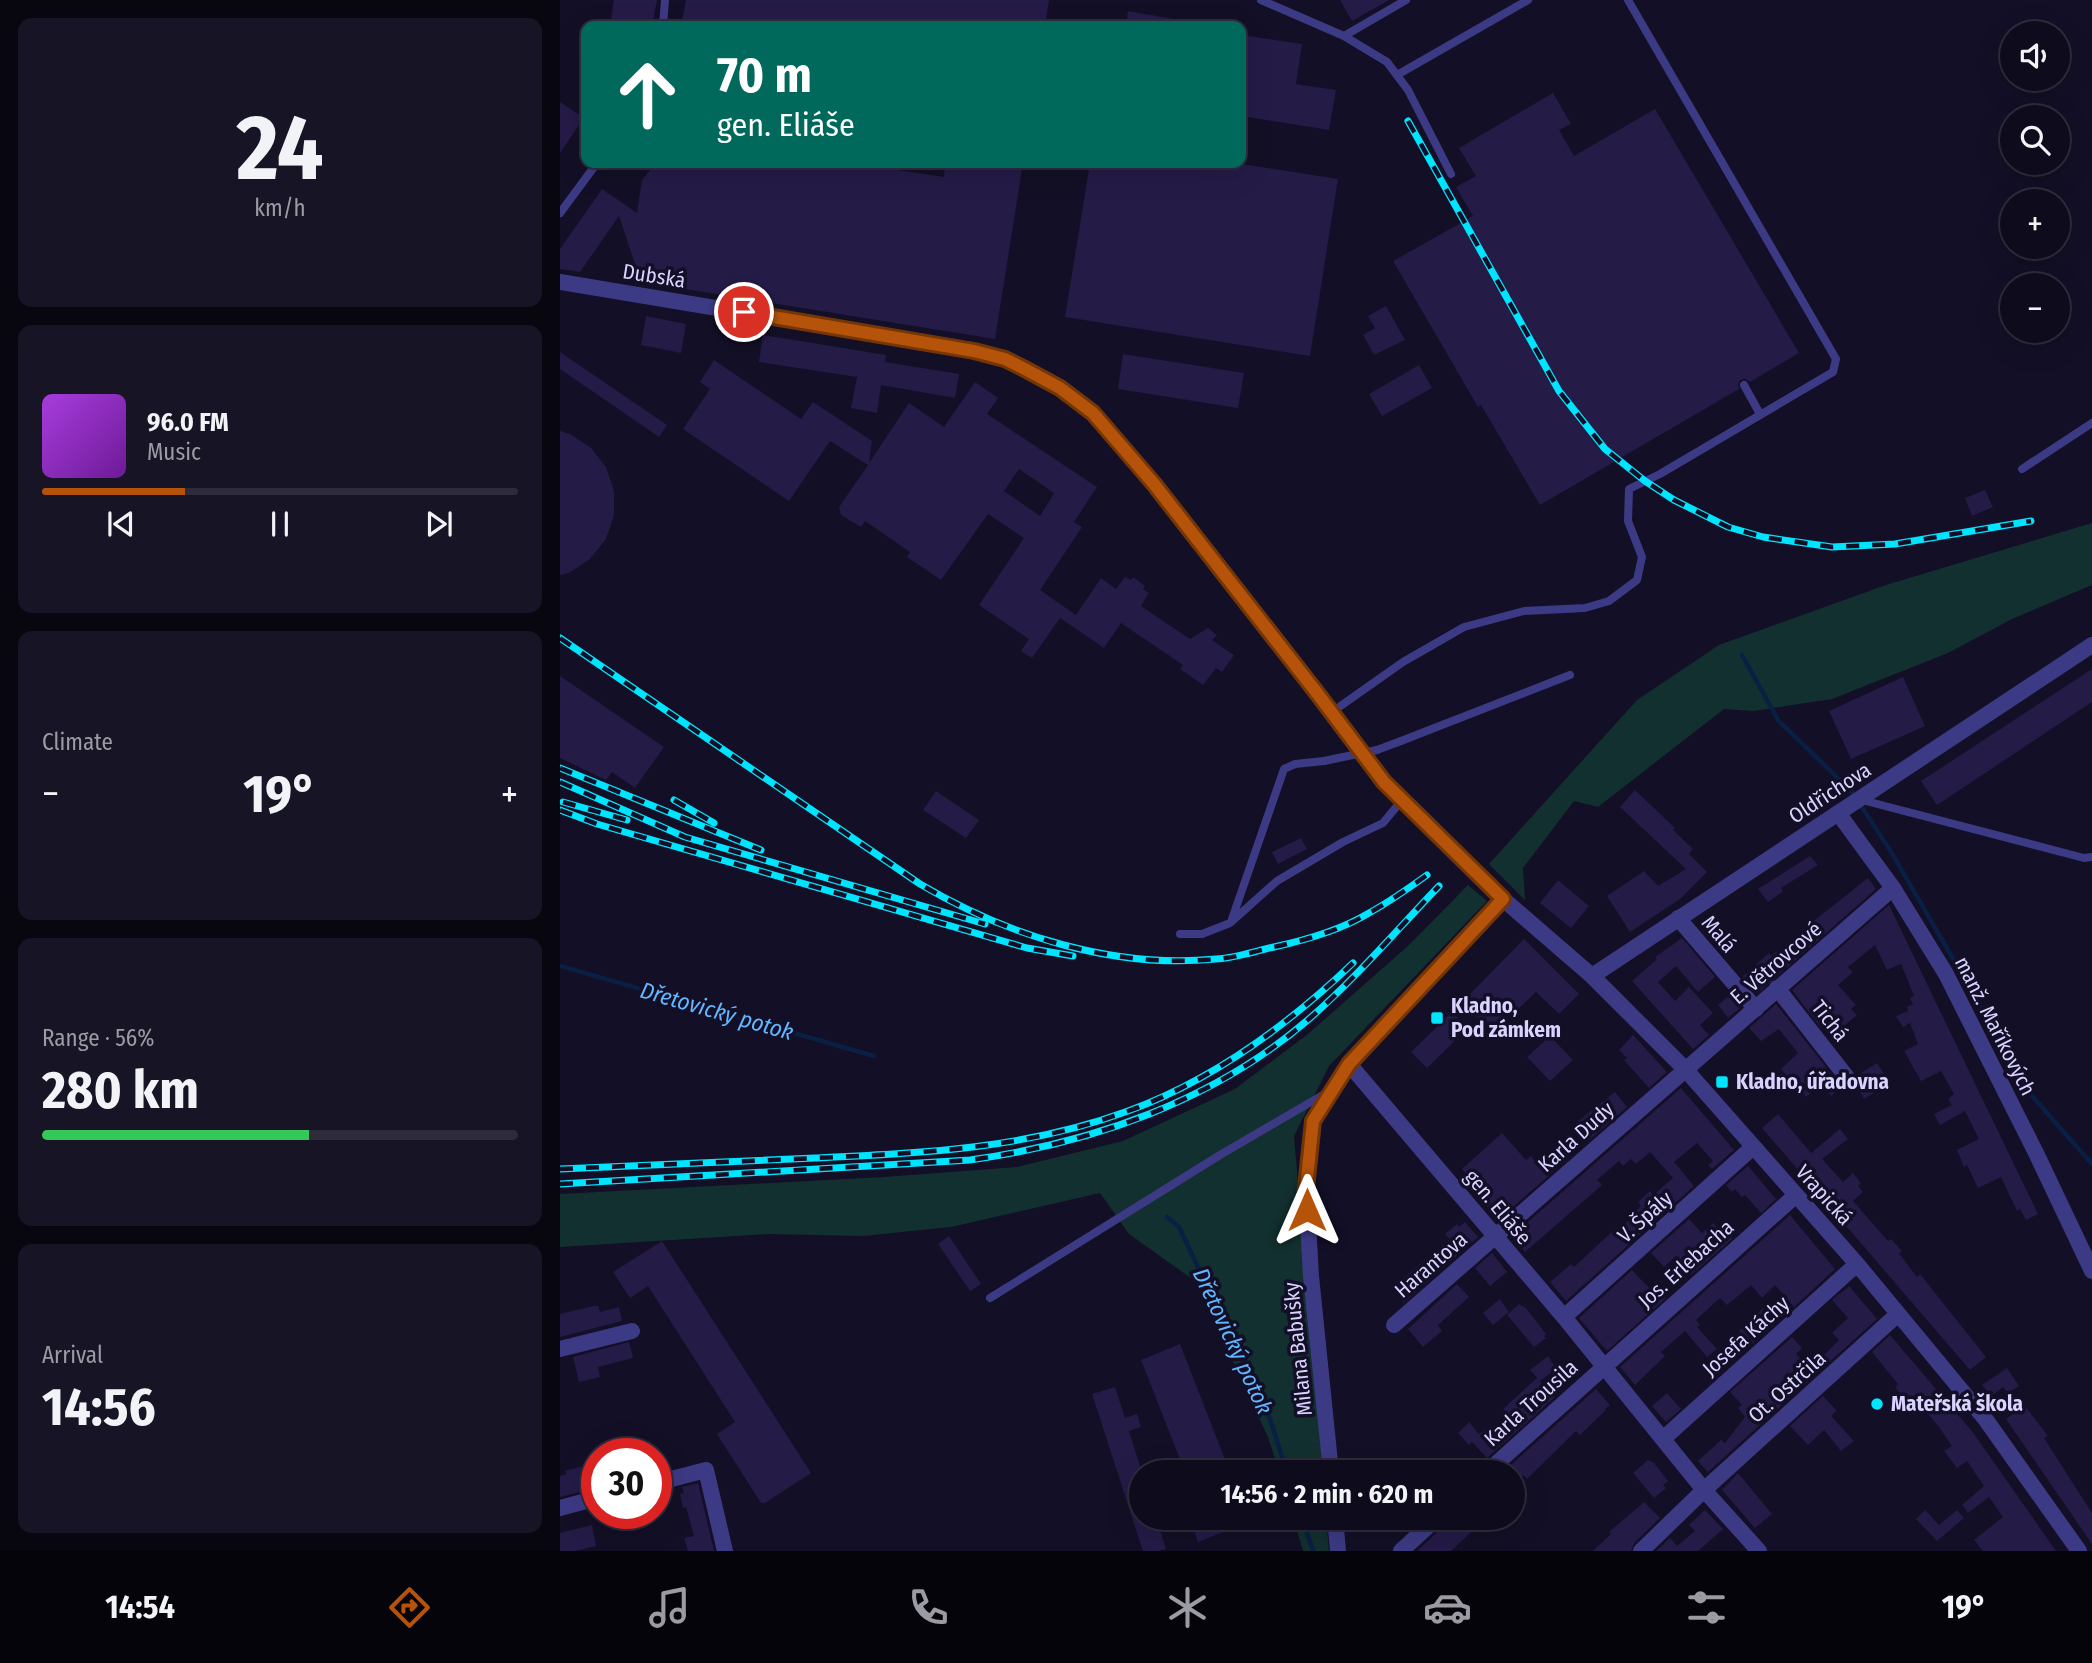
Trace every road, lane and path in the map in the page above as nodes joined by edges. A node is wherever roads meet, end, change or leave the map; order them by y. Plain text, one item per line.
1 (665, 0) edge
2 (1261, 0) edge
3 (1406, 0) edge
4 (1528, 0) edge
5 (1628, 0) edge
6 (663, 21) edge
7 (1344, 36) junction
8 (1397, 75) junction
9 (593, 168) edge
10 (1451, 174) dead end
11 (560, 213) edge
12 (560, 282) edge
13 (1744, 385) dead end
14 (1760, 414) junction
15 (2092, 423) edge
16 (2022, 469) dead end
17 (2092, 645) edge
18 (1570, 675) dead end
19 (1332, 712) junction
20 (1859, 799) junction
21 (1402, 800) junction
22 (1838, 813) junction
23 (2092, 857) edge
24 (1893, 888) junction
25 (1503, 899) junction
26 (1678, 918) junction
27 (1230, 923) junction
28 (1180, 934) dead end
29 (1592, 976) junction
30 (1777, 988) junction
31 (1756, 1009) junction
32 (1349, 1064) junction
33 (1685, 1069) junction
34 (1849, 1080) dead end
35 (1333, 1089) junction
36 (1753, 1147) junction
37 (1796, 1195) junction
38 (1496, 1237) junction
39 (1857, 1264) junction
40 (2092, 1271) edge
41 (990, 1298) dead end
42 (1898, 1314) junction
43 (1564, 1317) junction
44 (1394, 1325) dead end
45 (632, 1331) dead end
46 (560, 1349) edge
47 (1604, 1365) junction
48 (1664, 1438) junction
49 (1330, 1460) edge
50 (1500, 1460) edge
51 (672, 1479) edge
52 (1704, 1490) junction
53 (581, 1502) edge
54 (560, 1508) edge
55 (1336, 1530) edge
56 (1424, 1530) edge
57 (725, 1551) edge
58 (1338, 1551) edge
59 (1401, 1551) edge
60 (1642, 1551) edge
61 (1759, 1551) edge
62 (2079, 1551) edge

1 - 6 lane
2 - 7 lane
3 - 7 lane
4 - 8 lane
5 - 14 lane
7 - 8 lane
8 - 10 lane
9 - 11 lane
12 - 19 street, Dubská
13 - 14 lane
14 - 19 lane
15 - 16 lane
17 - 20 street, Oldřichova
18 - 27 lane, bridge
19 - 21 street, Dubská
20 - 22 street, Oldřichova
20 - 23 lane
21 - 25 street, Dubská
21 - 27 lane
22 - 24 street, manž. Maříkových
22 - 26 street, Oldřichova
24 - 30 street, E. Větrovcové
24 - 40 street, manž. Maříkových
25 - 29 street, Vrapická
25 - 32 street
26 - 29 street, Oldřichova
26 - 31 street, Malá
27 - 28 lane
29 - 33 street, Vrapická
30 - 31 street, E. Větrovcové
30 - 34 street, Tichá
31 - 33 street, E. Větrovcové
32 - 35 street, Milana Babušky
32 - 38 street, gen. Eliáše
33 - 36 street, Vrapická
33 - 38 street, Karla Dudy
35 - 41 lane
35 - 49 street, Milana Babušky
36 - 37 street, Vrapická
36 - 43 street, V. Špály
37 - 39 street, Vrapická
37 - 47 street, Jos. Erlebacha
38 - 43 street, gen. Eliáše
38 - 44 street, Harantova
39 - 42 street, Vrapická
39 - 48 street, Josefa Káchy
42 - 52 street, Ot. Ostrčila
42 - 62 street, Vrapická
43 - 47 street, gen. Eliáše
45 - 46 street
47 - 48 street, gen. Eliáše
47 - 50 street, Karla Trousila
48 - 52 street, gen. Eliáše
51 - 57 street
52 - 60 street, Ot. Ostrčila
52 - 61 street, gen. Eliáše
53 - 54 street
55 - 58 street
56 - 59 street

